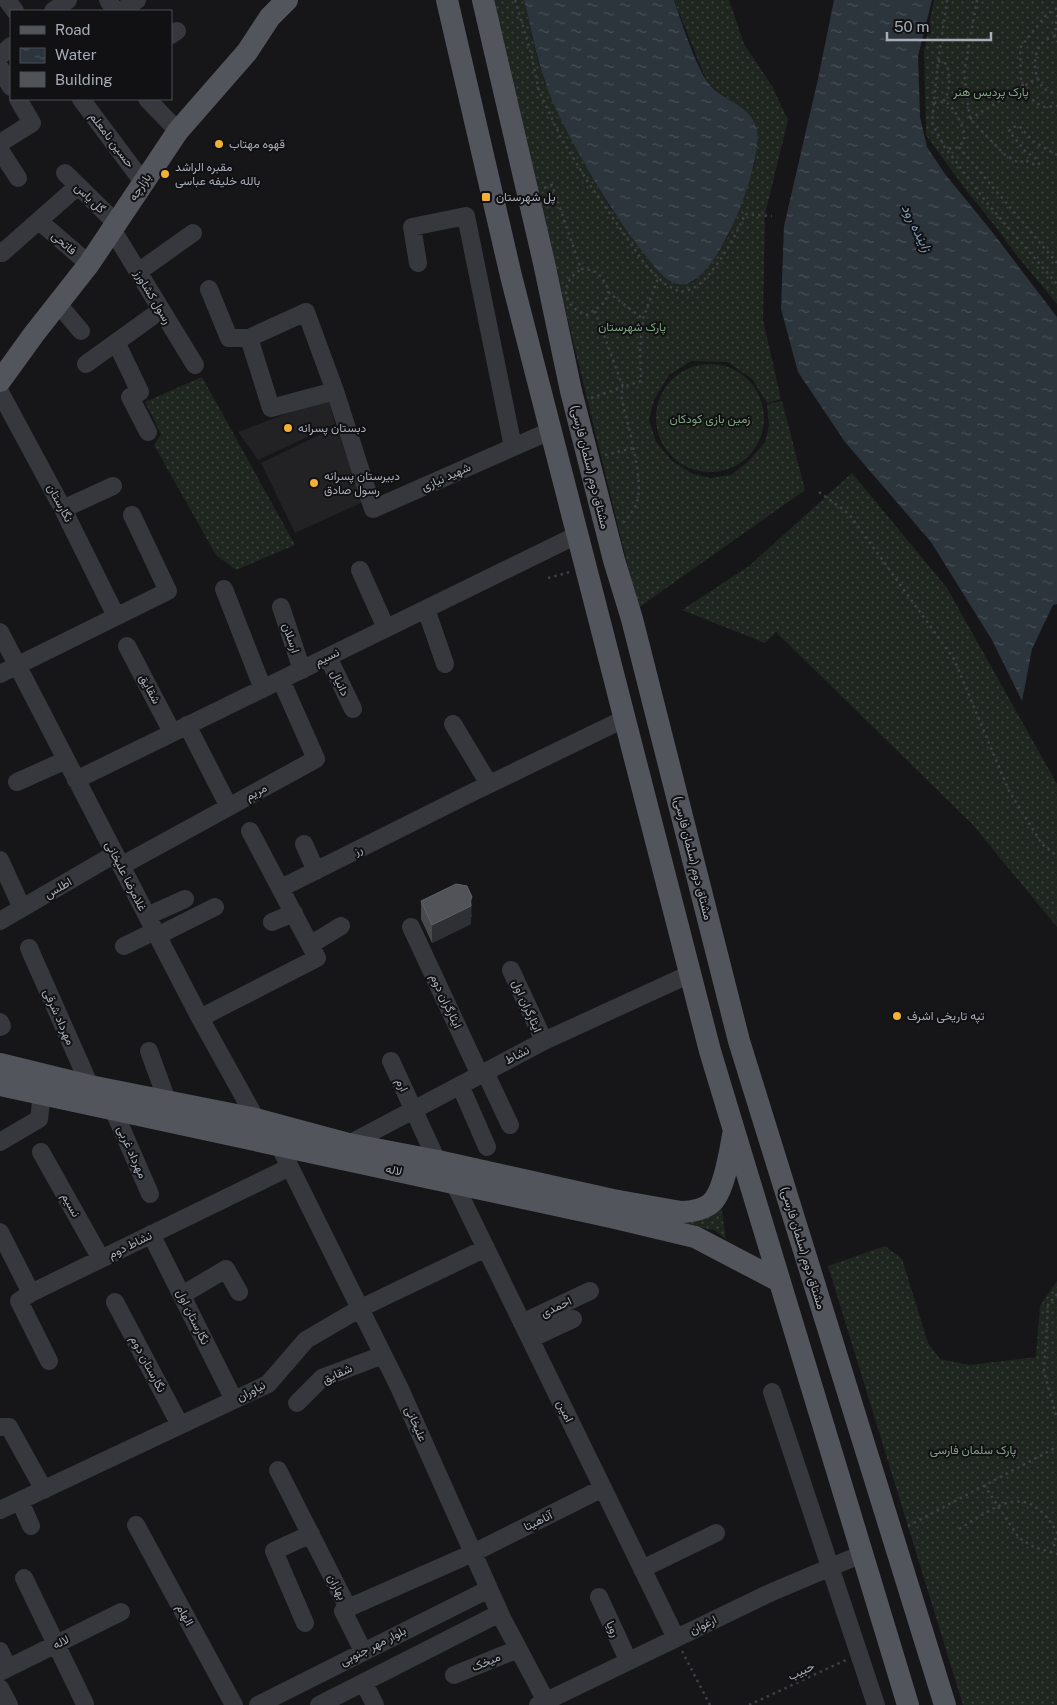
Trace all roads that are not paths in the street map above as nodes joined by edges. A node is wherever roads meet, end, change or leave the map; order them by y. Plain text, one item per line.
1 (68, 0) edge
2 (137, 0) edge
3 (287, 0) edge
4 (483, 0) edge
5 (445, 2) edge
6 (54, 10) edge
7 (122, 10) edge
8 (10, 47) edge
9 (0, 56) edge
10 (0, 68) edge
11 (10, 85) edge
12 (19, 100) edge
13 (82, 100) edge
14 (148, 100) edge
15 (178, 131) junction
16 (0, 142) edge
17 (0, 150) edge
18 (65, 173) dead end
19 (18, 178) dead end
20 (143, 182) junction
21 (78, 186) junction
22 (39, 221) junction
23 (114, 226) junction
24 (193, 233) dead end
25 (0, 251) edge
26 (418, 263) dead end
27 (89, 264) junction
28 (138, 272) junction
29 (209, 288) dead end
30 (58, 304) junction
31 (161, 310) junction
32 (81, 331) dead end
33 (249, 338) junction
34 (116, 342) junction
35 (86, 364) dead end
36 (195, 365) dead end
37 (0, 381) edge
38 (335, 391) junction
39 (0, 392) edge
40 (550, 430) junction
41 (148, 432) dead end
42 (513, 447) junction
43 (113, 486) dead end
44 (63, 509) junction
45 (132, 515) dead end
46 (576, 534) junction
47 (360, 570) dead end
48 (224, 589) dead end
49 (281, 607) dead end
50 (426, 609) junction
51 (116, 616) junction
52 (386, 628) junction
53 (0, 632) edge
54 (128, 646) dead end
55 (328, 657) junction
56 (17, 664) junction
57 (445, 664) dead end
58 (302, 670) junction
59 (0, 674) edge
60 (281, 680) junction
61 (263, 689) junction
62 (353, 709) dead end
63 (624, 719) junction
64 (453, 724) dead end
65 (180, 729) junction
66 (66, 760) junction
67 (76, 780) junction
68 (17, 782) dead end
69 (489, 784) junction
70 (229, 807) junction
71 (250, 831) dead end
72 (304, 844) dead end
73 (0, 860) edge
74 (118, 860) junction
75 (316, 871) junction
76 (281, 888) junction
77 (185, 899) dead end
78 (216, 907) dead end
79 (22, 908) junction
80 (294, 913) junction
81 (0, 921) edge
82 (272, 922) dead end
83 (341, 926) dead end
84 (411, 927) dead end
85 (153, 928) junction
86 (310, 945) junction
87 (124, 946) dead end
88 (29, 948) dead end
89 (511, 970) dead end
90 (690, 974) junction
91 (200, 1018) junction
92 (0, 1022) edge
93 (0, 1027) edge
94 (544, 1041) junction
95 (149, 1051) dead end
96 (391, 1061) dead end
97 (0, 1064) edge
98 (483, 1073) junction
99 (0, 1085) edge
100 (460, 1085) junction
101 (90, 1086) junction
102 (42, 1094) junction
103 (168, 1102) junction
104 (113, 1110) junction
105 (413, 1110) junction
106 (190, 1116) junction
107 (256, 1119) junction
108 (510, 1125) dead end
109 (734, 1131) junction
110 (0, 1142) edge
111 (349, 1144) junction
112 (279, 1145) junction
113 (487, 1147) dead end
114 (42, 1152) dead end
115 (433, 1152) dead end
116 (290, 1167) junction
117 (454, 1184) junction
118 (150, 1194) dead end
119 (612, 1208) junction
120 (0, 1232) edge
121 (151, 1234) junction
122 (486, 1248) junction
123 (101, 1259) junction
124 (779, 1281) junction
125 (590, 1291) dead end
126 (239, 1292) dead end
127 (31, 1293) junction
128 (182, 1295) junction
129 (115, 1302) dead end
130 (360, 1309) junction
131 (573, 1319) dead end
132 (522, 1323) junction
133 (530, 1339) junction
134 (383, 1354) junction
135 (49, 1361) dead end
136 (772, 1392) dead end
137 (234, 1400) junction
138 (297, 1402) dead end
139 (180, 1425) junction
140 (0, 1427) edge
141 (278, 1470) dead end
142 (603, 1488) junction
143 (44, 1490) junction
144 (20, 1501) junction
145 (0, 1510) edge
146 (136, 1525) dead end
147 (32, 1526) dead end
148 (716, 1533) dead end
149 (311, 1534) junction
150 (474, 1553) junction
151 (862, 1554) junction
152 (831, 1567) junction
153 (642, 1569) junction
154 (24, 1578) dead end
155 (489, 1588) junction
156 (599, 1597) dead end
157 (348, 1608) junction
158 (122, 1612) dead end
159 (500, 1613) junction
160 (305, 1623) dead end
161 (676, 1638) junction
162 (56, 1644) junction
163 (518, 1648) junction
164 (0, 1651) edge
165 (363, 1651) junction
166 (628, 1660) junction
167 (4, 1670) edge
168 (454, 1675) dead end
169 (364, 1683) junction
170 (0, 1688) edge
171 (84, 1704) edge
172 (544, 1704) edge
173 (10, 1705) edge
174 (234, 1705) edge
175 (258, 1705) edge
176 (319, 1705) edge
177 (375, 1705) edge
178 (876, 1705) edge
179 (908, 1705) edge
180 (945, 1705) edge

1 - 6 street
2 - 7 street
3 - 15 main road, بازارچه
4 - 180 main road, مشتاق دوم (سلمان فارسی)
5 - 40 main road
8 - 9 street
10 - 11 street
12 - 16 street
13 - 20 street, حسین نامعلم
14 - 15 street
15 - 20 main road, بازارچه
17 - 19 street
18 - 21 street, گل یاس
20 - 23 main road, بازارچه
21 - 22 street
21 - 23 street, گل یاس
22 - 25 street
22 - 27 street, فاتحی
23 - 27 main road, بازارچه
23 - 28 street, رسول کشاورز
24 - 28 street
26 - 42 street
27 - 30 main road, بازارچه
28 - 31 street, رسول کشاورز
29 - 33 street
30 - 32 street
30 - 37 main road, بازارچه
31 - 34 street
31 - 36 street, رسول کشاورز
33 - 38 street
33 - 38 street, شهید نیازی
34 - 35 street
34 - 41 street
38 - 42 street, شهید نیازی
39 - 44 street, نگارستان
40 - 42 street, شهید نیازی
40 - 46 main road
43 - 44 street
44 - 51 street, نگارستان
45 - 51 street
46 - 50 street, نسیم
46 - 63 main road
47 - 52 street
48 - 61 street
49 - 58 street, ارسلان
50 - 52 street, نسیم
50 - 57 street
51 - 56 street
52 - 55 street, نسیم
53 - 56 street, غلامرضا علیخانی
54 - 65 street, شقایق
55 - 58 street, نسیم
55 - 62 street, دانیال
56 - 59 street
56 - 66 street, غلامرضا علیخانی
58 - 60 street, نسیم
60 - 61 street, نسیم
60 - 70 street, مریم
61 - 65 street, نسیم
63 - 69 street, رز
63 - 90 main road
64 - 69 street
65 - 67 street, نسیم
65 - 70 street, شقایق
66 - 67 street, غلامرضا علیخانی
66 - 68 street
67 - 74 street, غلامرضا علیخانی
69 - 75 street, رز
70 - 74 street, مریم
71 - 76 street
72 - 75 street
73 - 79 street
74 - 79 street, اطلس
74 - 85 street, غلامرضا علیخانی
75 - 76 street, رز
76 - 80 street
77 - 85 street
78 - 85 street
79 - 81 street, اطلس
80 - 82 street
80 - 86 street
83 - 86 street
84 - 98 street, ایثارگران دوم
85 - 87 street
85 - 91 street, غلامرضا علیخانی
86 - 91 street
88 - 101 street, مهرداد شرقی
89 - 94 street, ایثارگران اول
90 - 94 street, نشاط
90 - 109 main road
91 - 107 street, غلامرضا علیخانی
92 - 93 street
94 - 98 street, نشاط
95 - 103 street
96 - 105 street, ارم
97 - 101 main road, لاله
98 - 100 street, نشاط
98 - 108 street, ایثارگران دوم
99 - 102 main road, لاله
100 - 105 street, نشاط
100 - 113 street
101 - 103 main road, لاله
102 - 104 main road, لاله
102 - 110 street
103 - 106 main road, لاله
104 - 106 main road, لاله
104 - 118 street, مهرداد غربی
105 - 111 street, نشاط
105 - 115 street, ارم
106 - 107 main road, لاله
106 - 112 main road, لاله
107 - 111 main road, لاله
109 - 119 main road, لاله
109 - 124 main road
111 - 119 main road, لاله
112 - 116 street, علیخانی
112 - 117 main road, لاله
114 - 123 street, نسیم
116 - 121 street, نشاط دوم
116 - 130 street, علیخانی
117 - 119 main road, لاله
117 - 122 street, امین
119 - 124 main road, لاله
120 - 127 street
121 - 123 street, نشاط دوم
121 - 128 street, نگارستان اول
122 - 130 street, نیاوران
122 - 132 street, امین
123 - 127 street, نشاط دوم
124 - 151 main road
125 - 132 street, احمدی
126 - 128 street
127 - 135 street
128 - 137 street, نگارستان اول
129 - 139 street, نگارستان دوم
130 - 134 street, علیخانی
130 - 137 street, نیاوران
131 - 133 street
132 - 133 street, امین
133 - 142 street, امین
134 - 138 street, شقایق
134 - 150 street, علیخانی
136 - 152 street
137 - 139 street, نیاوران
139 - 143 street, نیاوران
140 - 143 street
141 - 149 street, بهاران
142 - 150 street, آناهیتا
142 - 153 street, امین
143 - 144 street, نیاوران
144 - 145 street, نیاوران
144 - 147 street
146 - 174 street, الهام
148 - 153 street
149 - 157 street, بهاران
149 - 160 street
150 - 155 street, علیخانی
150 - 157 street, بهاران
151 - 152 street, ارغوان
151 - 179 main road
152 - 161 street, ارغوان
152 - 178 street
153 - 161 street, امین
154 - 162 street
155 - 159 street, علیخانی
155 - 165 street, بلوار مهر جنوبی
156 - 166 street, رویا
157 - 165 street
158 - 162 street, لاله
159 - 163 street, علیخانی
159 - 169 street
161 - 166 street, ارغوان
162 - 167 street, لاله
162 - 171 street
163 - 168 street, میخک
163 - 172 street, علیخانی
164 - 167 street
165 - 175 street, بلوار مهر جنوبی
166 - 172 street, ارغوان
169 - 176 street
169 - 177 street
170 - 173 street

